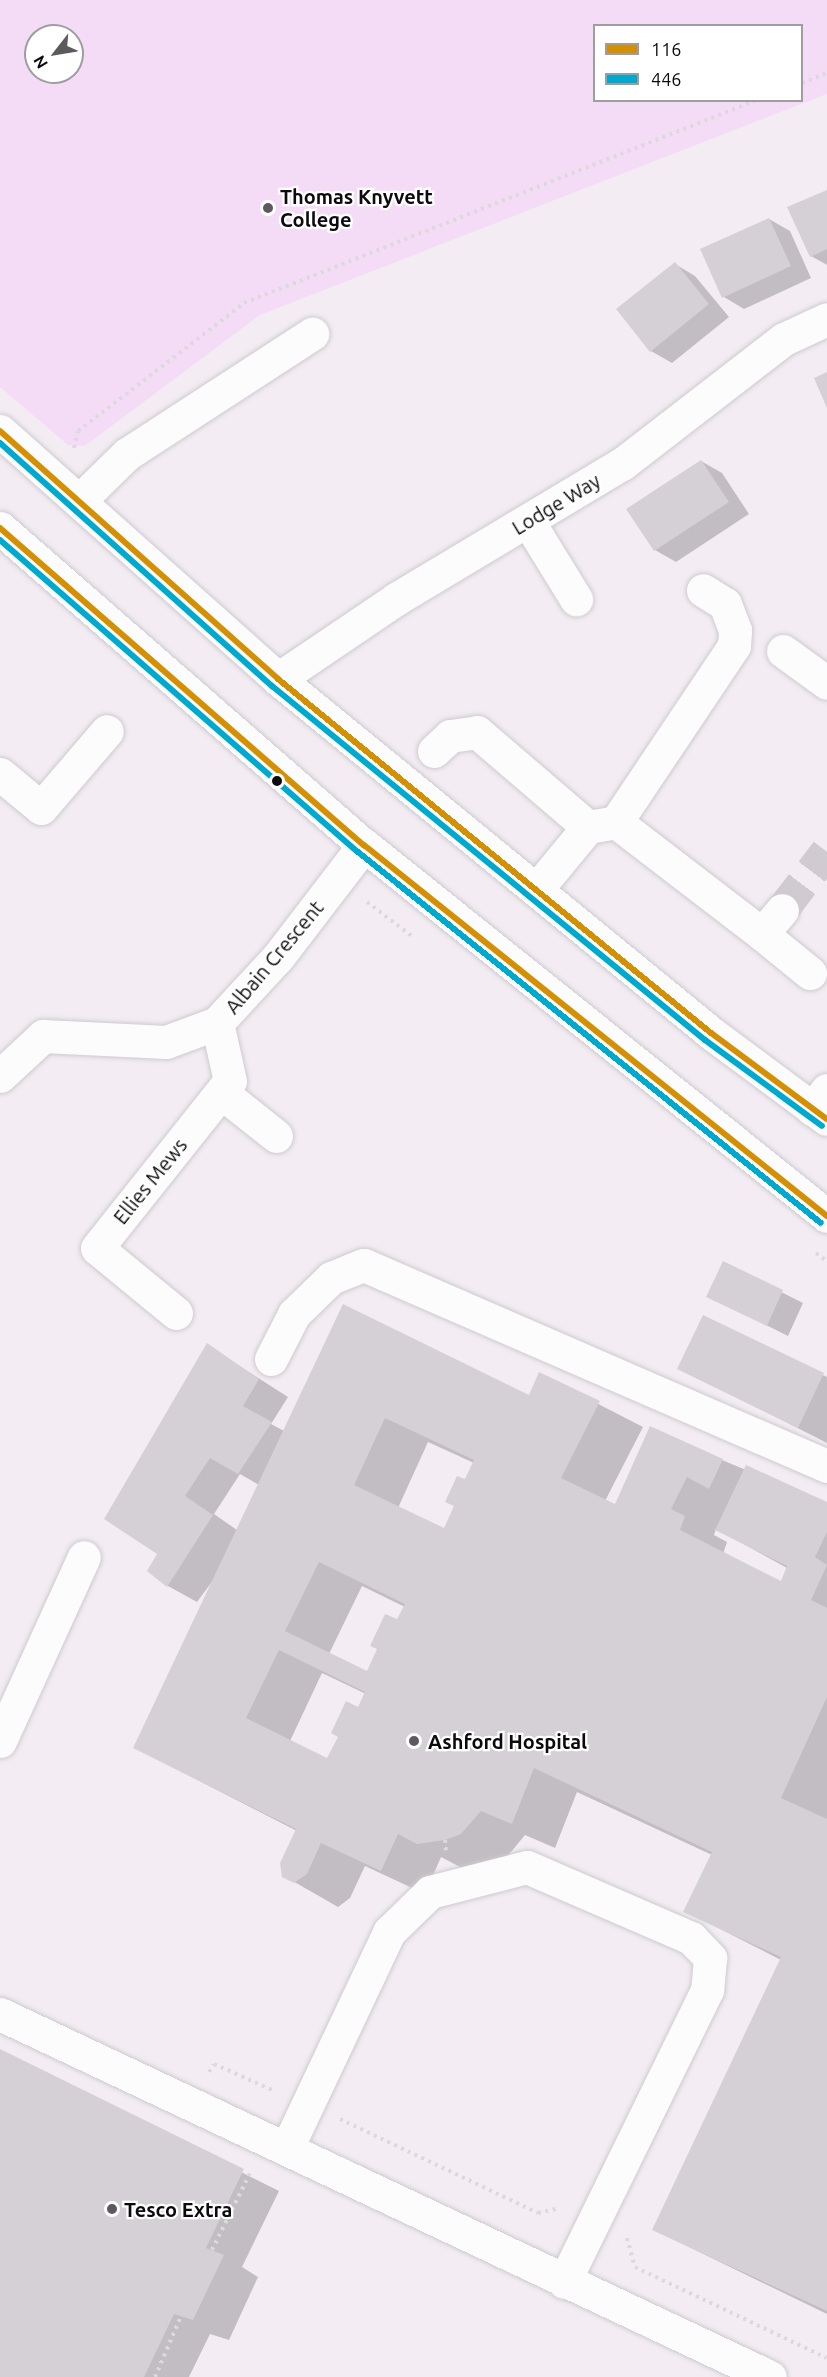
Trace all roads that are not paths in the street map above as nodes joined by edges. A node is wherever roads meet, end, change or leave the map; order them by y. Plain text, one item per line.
1 (827, 319) edge
2 (312, 334) dead end
3 (0, 431) edge
4 (79, 501) junction
5 (528, 521) junction
6 (0, 528) edge
7 (703, 590) dead end
8 (576, 599) dead end
9 (783, 651) dead end
10 (278, 679) junction
11 (827, 683) edge
12 (107, 731) dead end
13 (434, 751) dead end
14 (0, 774) edge
15 (602, 824) junction
16 (364, 845) junction
17 (536, 890) junction
18 (810, 973) dead end
19 (216, 1023) junction
20 (0, 1076) edge
21 (222, 1093) junction
22 (822, 1106) edge
23 (276, 1136) dead end
24 (827, 1216) edge
25 (176, 1313) dead end
26 (271, 1359) dead end
27 (827, 1466) edge
28 (84, 1557) dead end
29 (0, 1741) edge
30 (0, 2014) edge
31 (287, 2148) junction
32 (564, 2282) junction
33 (770, 2377) edge

1 - 5 main road, Lodge Way
2 - 4 main road
3 - 4 main road
4 - 10 main road
5 - 8 main road
5 - 10 main road, Lodge Way
6 - 16 main road
7 - 15 main road
9 - 11 main road
10 - 17 main road
12 - 14 main road
13 - 15 main road
15 - 17 main road
15 - 18 main road
16 - 19 main road, Albain Crescent
16 - 24 main road
17 - 22 main road
19 - 20 main road, Albain Crescent
19 - 21 main road, Ellies Mews
21 - 23 main road
21 - 25 main road, Ellies Mews
26 - 27 main road
28 - 29 main road
30 - 31 main road
31 - 32 main road
31 - 32 main road
32 - 33 main road

